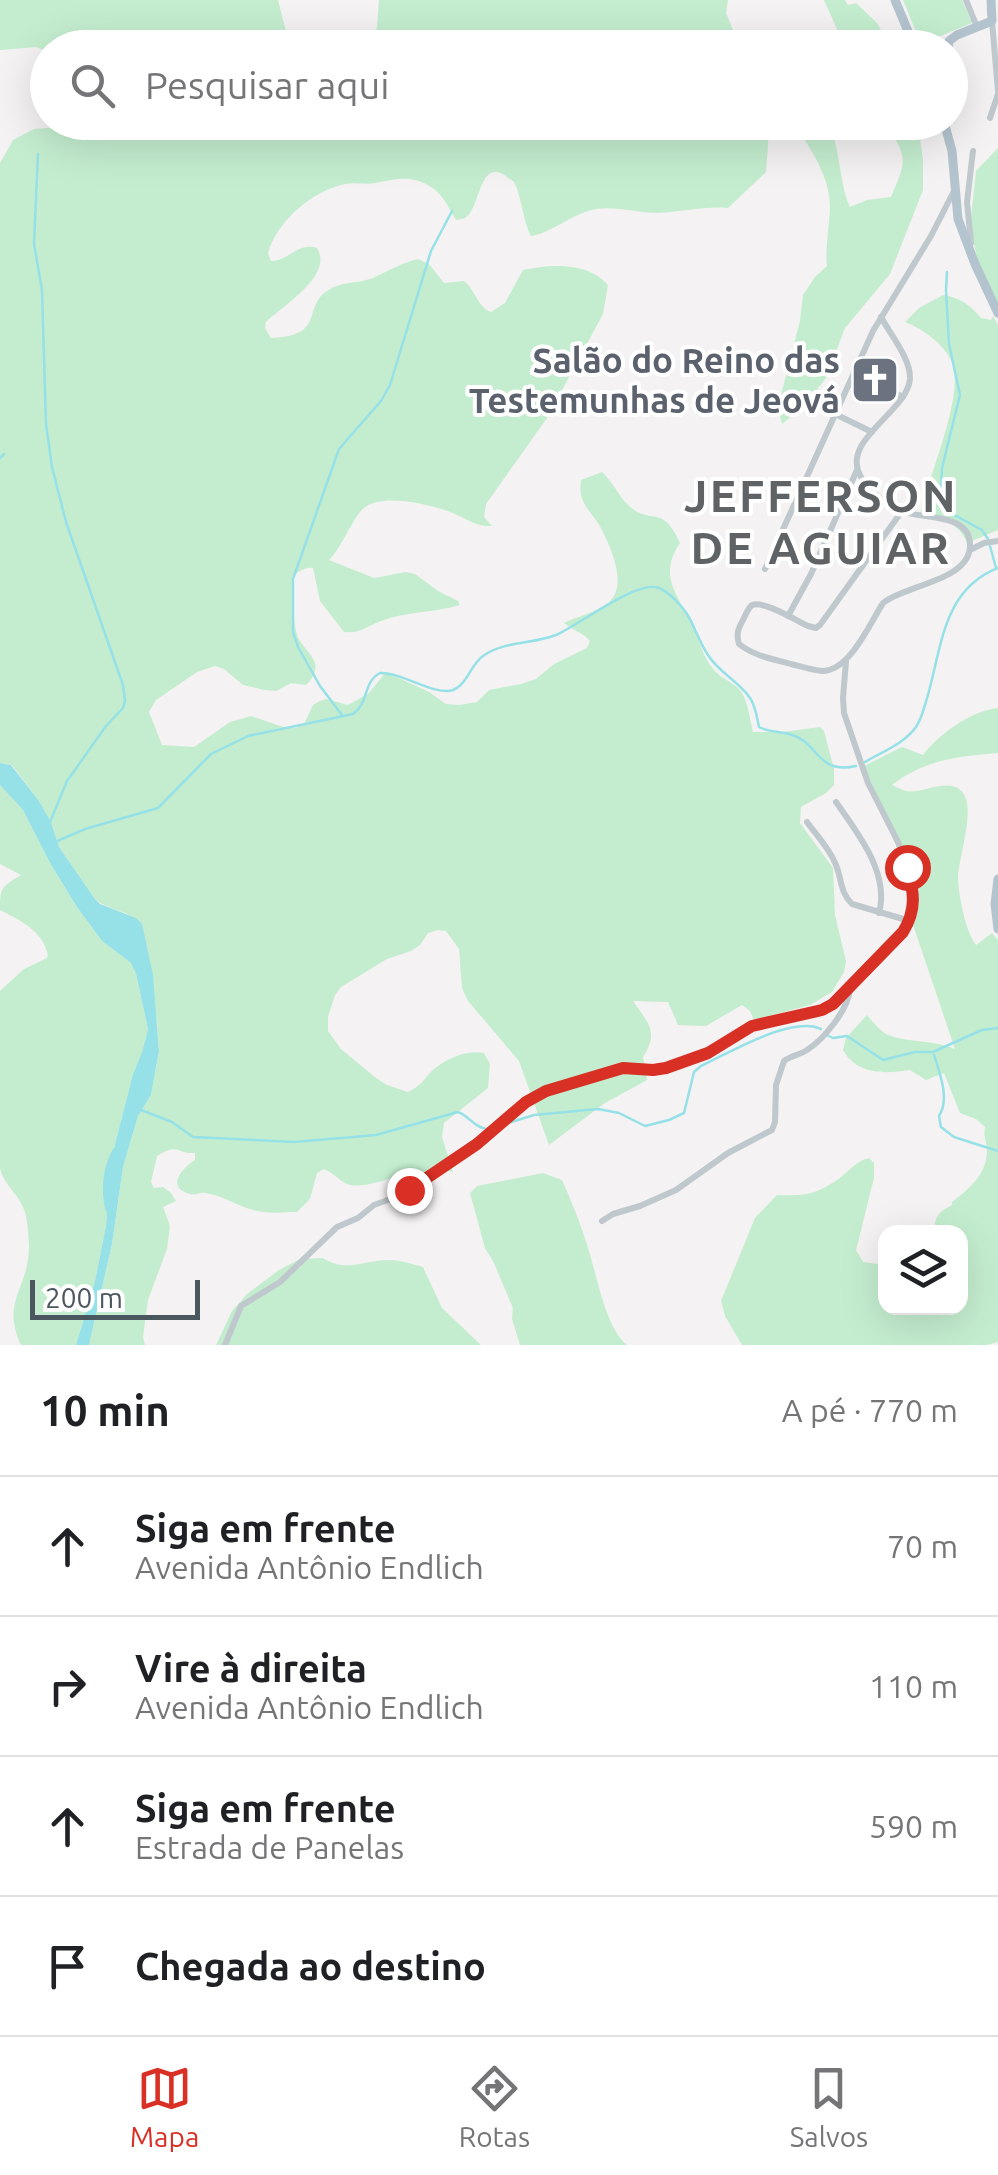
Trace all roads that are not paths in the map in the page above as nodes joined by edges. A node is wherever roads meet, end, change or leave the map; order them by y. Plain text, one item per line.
1 (895, 0) edge
2 (966, 0) edge
3 (992, 0) edge
4 (992, 22) junction
5 (977, 27) junction
6 (908, 30) edge
7 (968, 31) edge
8 (998, 92) edge
9 (990, 118) dead end
10 (949, 140) edge
11 (973, 151) dead end
12 (954, 190) junction
13 (975, 264) junction
14 (998, 313) edge
15 (880, 317) junction
16 (854, 373) junction
17 (904, 397) junction
18 (835, 414) junction
19 (872, 432) junction
20 (858, 469) junction
21 (902, 511) junction
22 (998, 541) edge
23 (970, 550) junction
24 (766, 570) dead end
25 (788, 616) junction
26 (846, 660) junction
27 (836, 802) dead end
28 (807, 822) dead end
29 (998, 879) edge
30 (879, 913) junction
31 (910, 921) junction
32 (998, 929) edge
33 (850, 988) junction
34 (602, 1221) dead end
35 (225, 1345) edge

1 - 6 main road
2 - 5 street
3 - 4 main road
4 - 5 main road
4 - 8 street
5 - 7 main road
8 - 9 street
10 - 12 main road
11 - 13 street
12 - 13 main road
12 - 15 street
13 - 14 main road
15 - 16 street
15 - 17 street
16 - 17 street
16 - 18 street
17 - 19 street
18 - 19 street
18 - 24 street
19 - 20 street
20 - 21 street
20 - 25 street
21 - 23 street
21 - 25 street
22 - 23 street
23 - 26 street
25 - 26 street
26 - 31 street
27 - 30 street
28 - 30 street
29 - 32 main road
30 - 31 street
31 - 33 street
33 - 34 street
33 - 35 street

